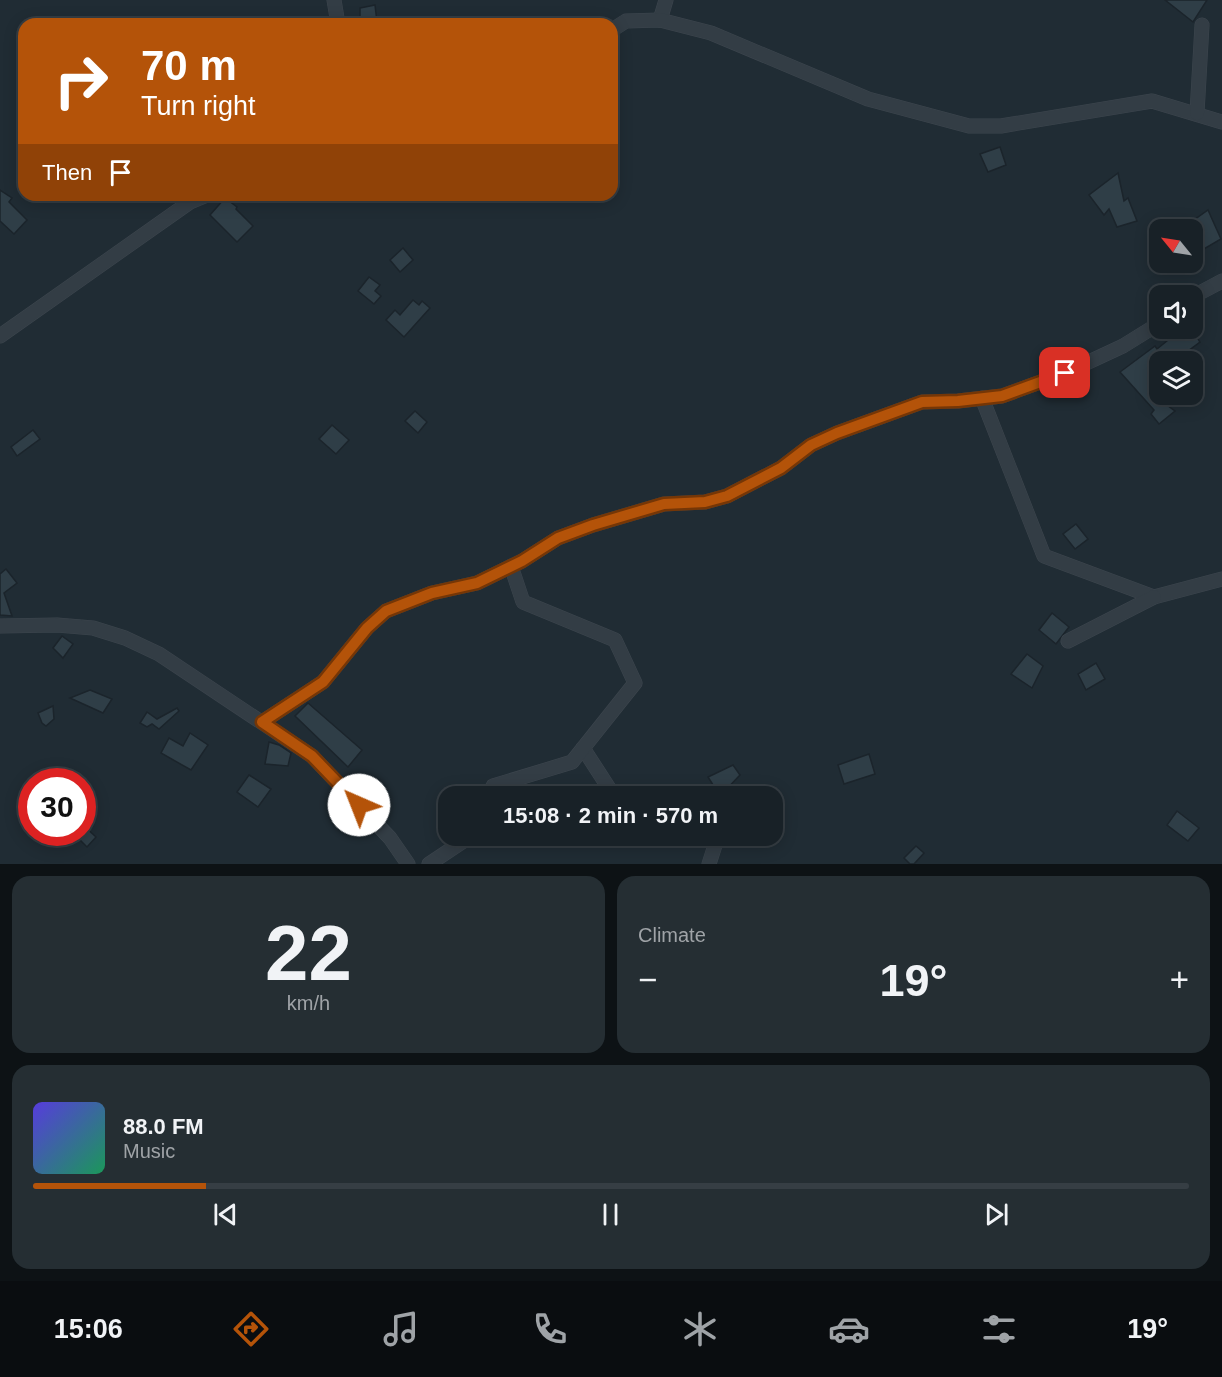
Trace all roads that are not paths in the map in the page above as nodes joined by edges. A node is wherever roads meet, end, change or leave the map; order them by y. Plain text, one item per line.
1 (334, 0) edge
2 (666, 0) edge
3 (337, 18) edge
4 (660, 20) junction
5 (1202, 25) dead end
6 (618, 26) edge
7 (1197, 113) junction
8 (1222, 122) edge
9 (192, 201) edge
10 (1222, 281) edge
11 (1203, 291) edge
12 (1149, 330) edge
13 (0, 336) edge
14 (982, 398) junction
15 (511, 566) junction
16 (1222, 579) edge
17 (1154, 597) junction
18 (0, 626) edge
19 (1068, 641) dead end
20 (262, 722) junction
21 (583, 748) junction
22 (494, 786) edge
23 (608, 786) edge
24 (456, 846) edge
25 (715, 846) edge
26 (408, 864) edge
27 (429, 864) edge
28 (710, 864) edge

1 - 3 street
2 - 4 street
4 - 6 street
4 - 7 street
5 - 7 street
7 - 8 street
9 - 13 street
10 - 11 street
12 - 14 street
14 - 15 street
14 - 17 street
15 - 20 street
15 - 21 street
16 - 17 street
17 - 19 street
18 - 20 street
20 - 26 street
21 - 22 street
21 - 23 street
24 - 27 street
25 - 28 street

